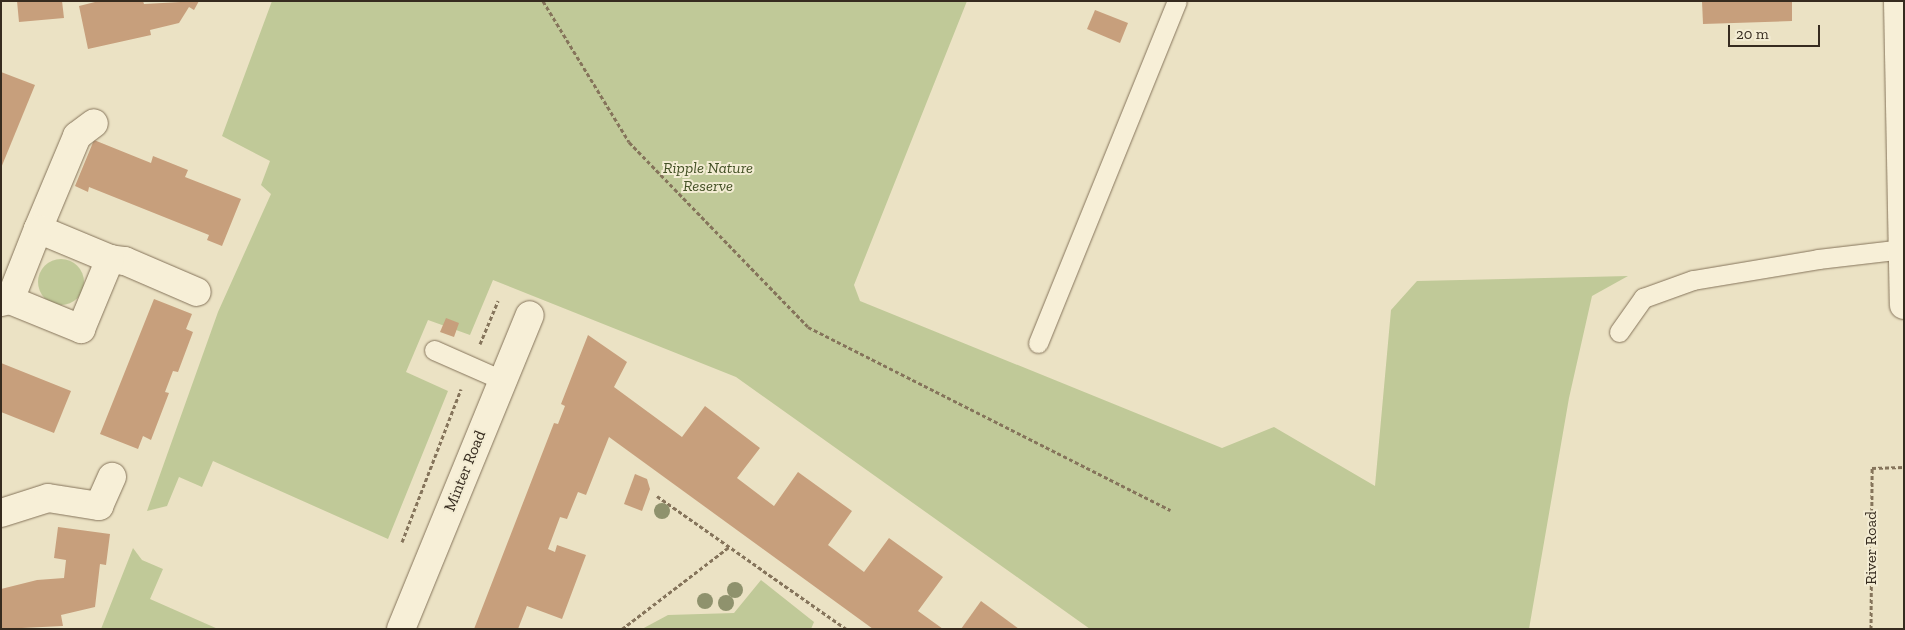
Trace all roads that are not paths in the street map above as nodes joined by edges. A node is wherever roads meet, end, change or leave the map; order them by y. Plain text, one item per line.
1 (1177, 1) edge
2 (1898, 1) edge
3 (94, 122) dead end
4 (38, 229) junction
5 (1903, 249) edge
6 (110, 259) junction
7 (197, 292) dead end
8 (5, 301) edge
9 (1904, 305) edge
10 (530, 315) dead end
11 (1619, 332) dead end
12 (1038, 343) dead end
13 (434, 350) dead end
14 (502, 380) junction
15 (112, 477) dead end
16 (1, 513) edge
17 (401, 629) edge

1 - 12 lane
2 - 5 street
3 - 4 street
4 - 6 street
4 - 8 street
5 - 9 street
5 - 11 lane
6 - 7 street
6 - 8 street
10 - 14 street, Minter Road
13 - 14 lane
14 - 17 street, Minter Road
15 - 16 street

